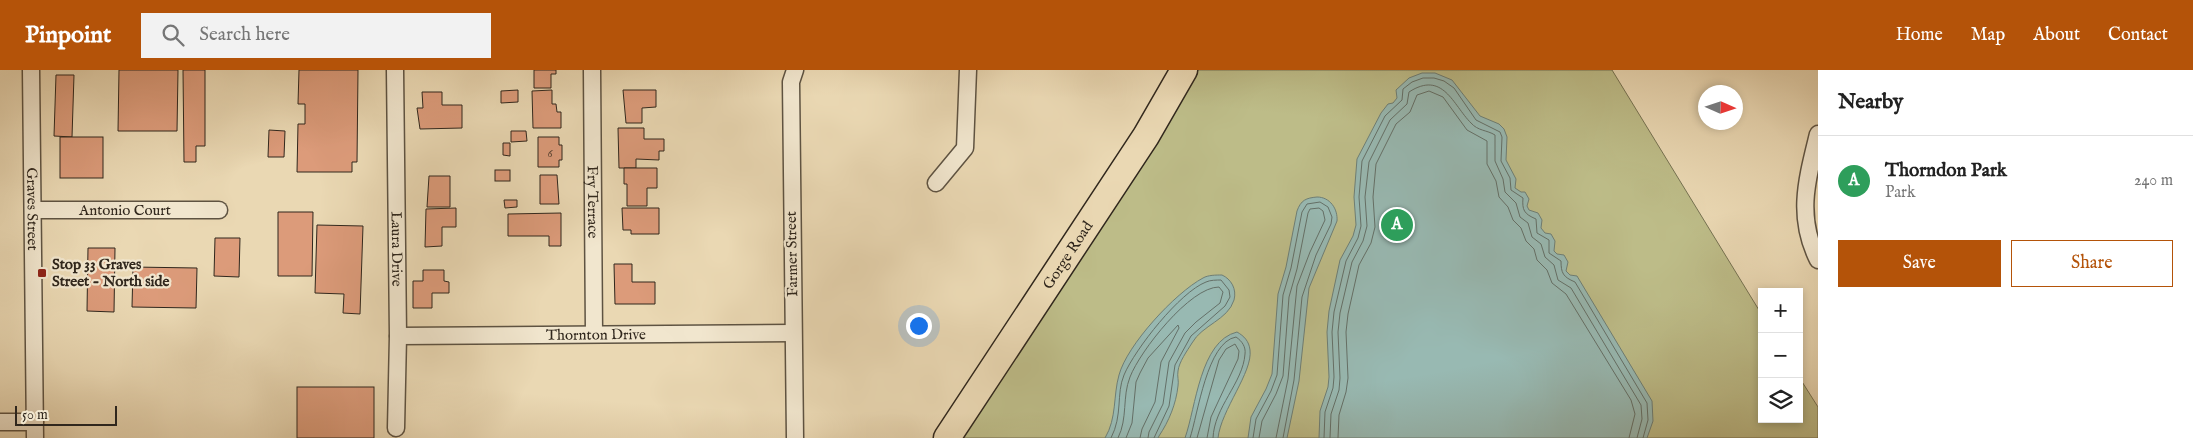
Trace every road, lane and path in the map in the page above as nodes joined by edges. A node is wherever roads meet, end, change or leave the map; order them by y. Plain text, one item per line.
1 (32, 70) edge
2 (394, 70) edge
3 (592, 70) edge
4 (795, 70) edge
5 (968, 70) edge
6 (1168, 70) edge
7 (1184, 70) edge
8 (1818, 134) edge
9 (936, 183) dead end
10 (33, 210) junction
11 (219, 210) dead end
12 (1818, 260) edge
13 (793, 333) junction
14 (594, 334) junction
15 (398, 336) junction
16 (0, 422) edge
17 (396, 428) dead end
18 (35, 430) edge
19 (795, 438) edge
20 (931, 438) edge
21 (947, 438) edge

1 - 10 street, Graves Street
2 - 15 street, Laura Drive
3 - 14 street, Fry Terrace
4 - 13 street, Farmer Street
5 - 9 street
6 - 20 main road, Gorge Road
7 - 21 main road, Gorge Road
8 - 12 street
10 - 11 street, Antonio Court
10 - 18 street, Graves Street
13 - 14 street, Thornton Drive
13 - 19 street, Farmer Street
14 - 15 street, Thornton Drive
15 - 17 street, Laura Drive
16 - 18 street

